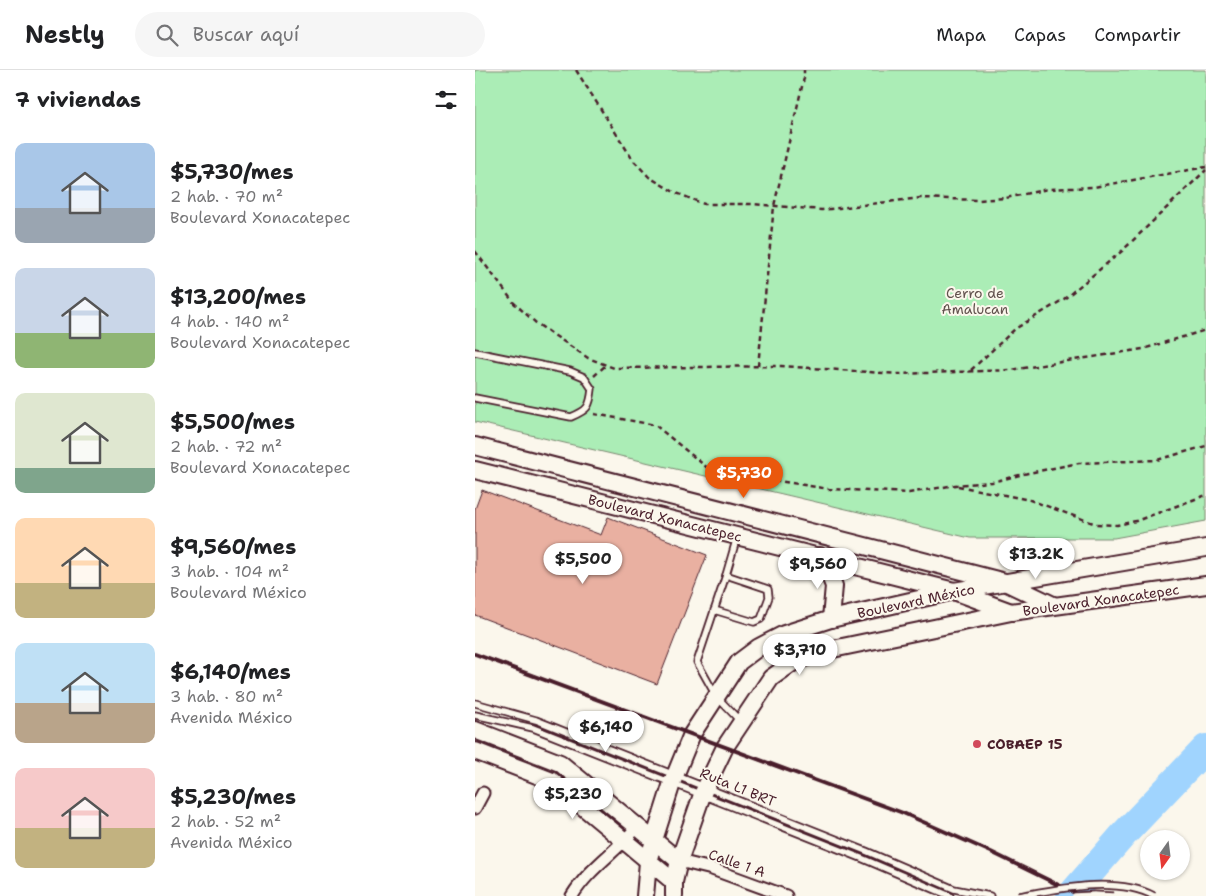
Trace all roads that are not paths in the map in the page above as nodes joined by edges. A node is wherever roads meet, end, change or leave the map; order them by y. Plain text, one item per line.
1 (475, 352) edge
2 (475, 398) edge
3 (475, 446) edge
4 (475, 470) edge
5 (737, 535) junction
6 (1206, 548) edge
7 (820, 556) junction
8 (725, 575) junction
9 (1005, 582) junction
10 (1206, 585) edge
11 (954, 591) junction
12 (1053, 606) junction
13 (714, 610) junction
14 (1011, 612) junction
15 (831, 619) junction
16 (716, 696) junction
17 (475, 702) edge
18 (475, 715) edge
19 (742, 722) junction
20 (475, 730) edge
21 (475, 751) edge
22 (674, 779) junction
23 (704, 791) junction
24 (483, 794) dead end
25 (475, 808) edge
26 (637, 827) junction
27 (653, 840) junction
28 (624, 842) junction
29 (679, 861) junction
30 (648, 862) junction
31 (674, 889) edge
32 (572, 896) edge
33 (645, 896) edge
34 (785, 896) edge
35 (950, 896) edge
36 (990, 896) edge
37 (1018, 896) edge
38 (1075, 896) edge
39 (1113, 896) edge
40 (1155, 896) edge

1 - 2 lane
3 - 9 main road, Boulevard Xonacatepec
4 - 5 main road, Boulevard Xonacatepec
5 - 7 main road, Boulevard Xonacatepec
5 - 8 lane
6 - 9 main road, Boulevard Xonacatepec
7 - 11 main road, Boulevard Xonacatepec
7 - 15 main road
8 - 13 lane
8 - 13 lane
9 - 11 main road, Boulevard México
9 - 12 main road
10 - 12 main road, Boulevard Xonacatepec
11 - 14 main road, Boulevard Xonacatepec
11 - 15 main road, Boulevard México
12 - 14 main road, Boulevard Xonacatepec
13 - 16 lane
14 - 19 main road
15 - 16 main road, Boulevard México
16 - 19 lane
16 - 22 main road, Boulevard México
17 - 22 lane, Ruta L1 BRT
18 - 22 lane, Ruta L1 BRT
19 - 23 main road
20 - 26 main road
21 - 28 main road
22 - 23 lane, Ruta L1 BRT
22 - 27 main road, Boulevard México
23 - 29 main road
23 - 35 lane, Ruta L1 BRT
23 - 36 lane, Ruta L1 BRT
24 - 25 street
26 - 27 main road
26 - 28 street
27 - 29 main road
27 - 30 main road, Boulevard México
28 - 30 main road
28 - 32 street
29 - 31 main road
29 - 34 street, Calle 1 A
30 - 31 main road
30 - 33 main road, Boulevard México
37 - 40 lane, bridge
38 - 39 lane, bridge

